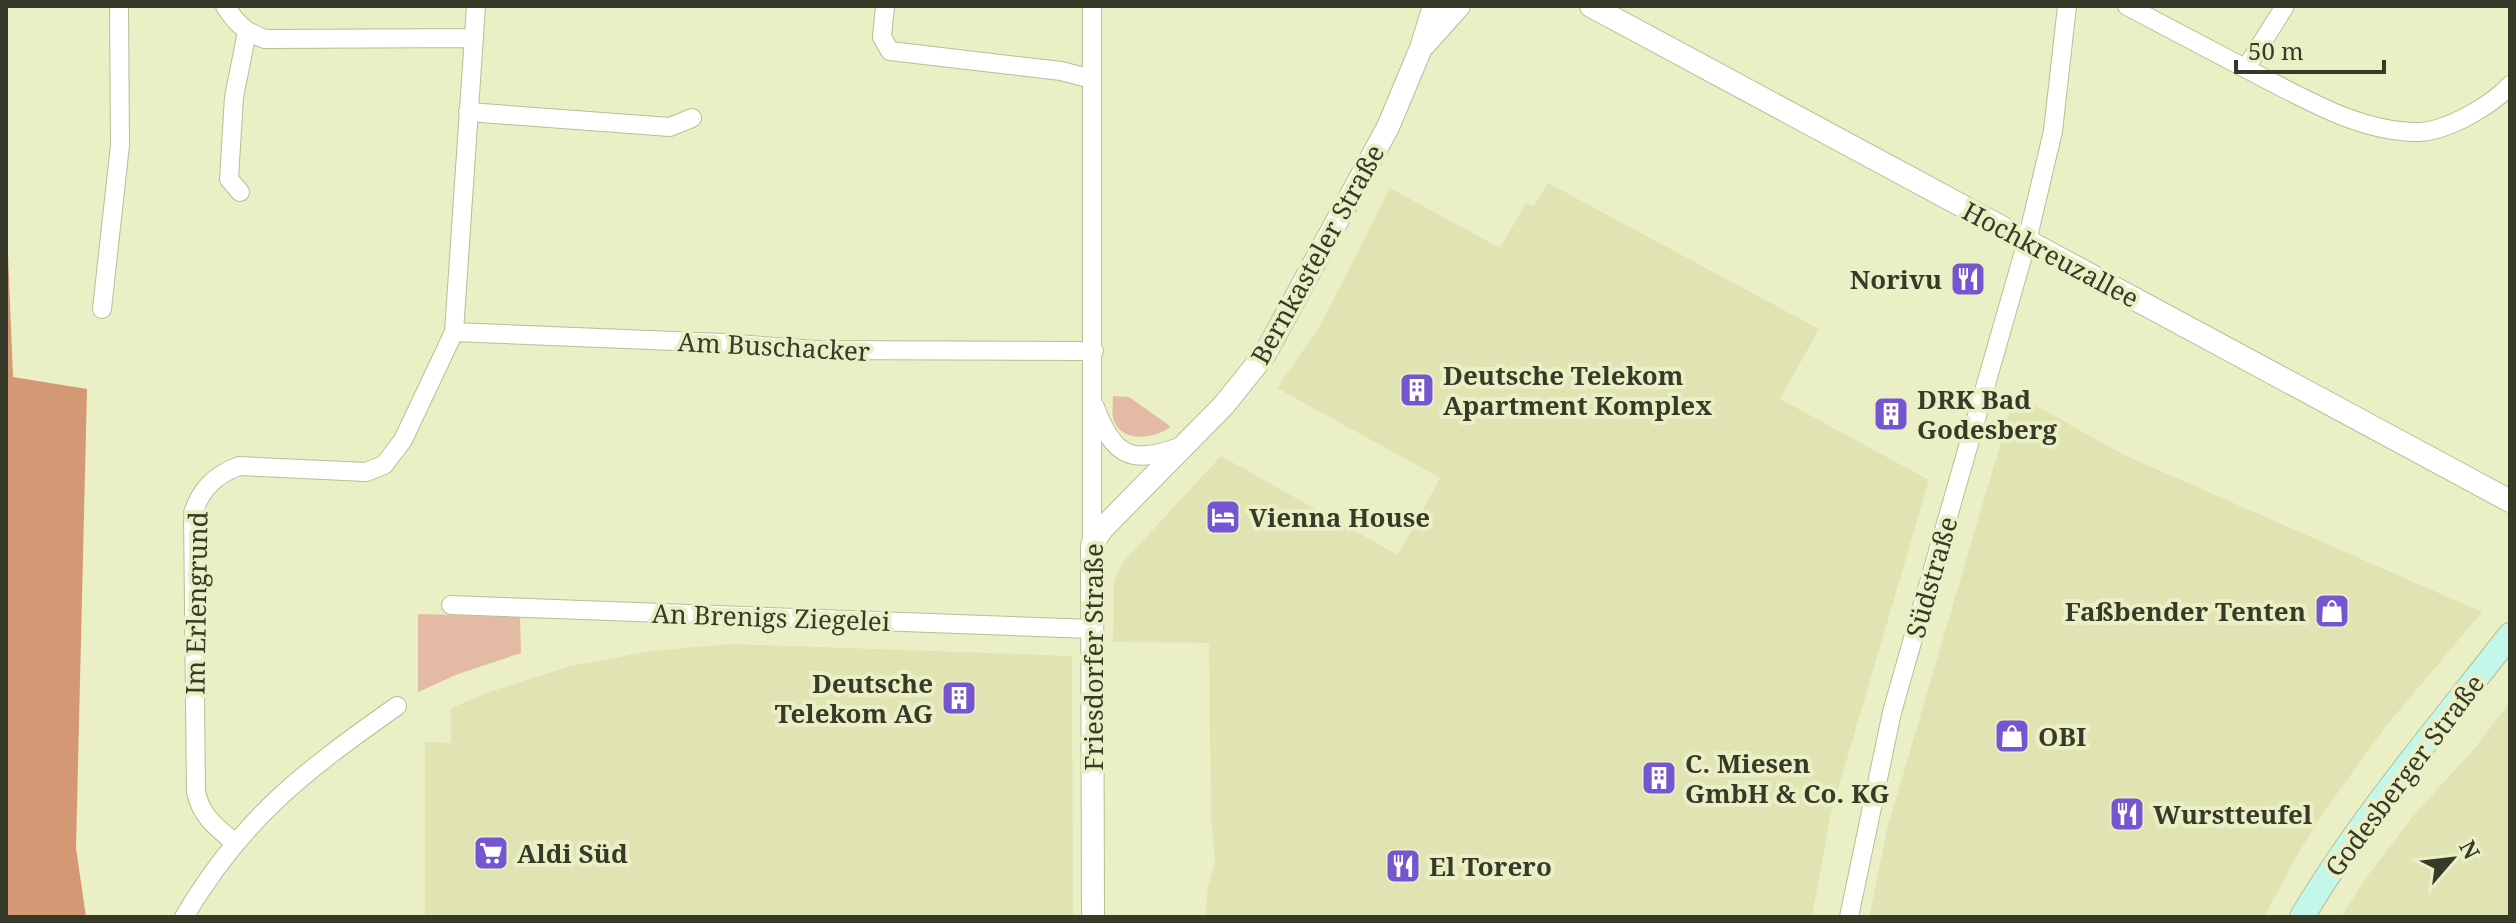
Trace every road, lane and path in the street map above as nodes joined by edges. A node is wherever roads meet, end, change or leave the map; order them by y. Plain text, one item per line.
1 (119, 6) edge
2 (225, 6) edge
3 (476, 6) edge
4 (885, 6) edge
5 (1092, 6) edge
6 (1434, 6) edge
7 (1459, 6) edge
8 (1591, 6) edge
9 (2067, 6) edge
10 (2127, 6) edge
11 (2285, 6) edge
12 (247, 32) junction
13 (474, 38) junction
14 (1421, 48) junction
15 (2246, 68) junction
16 (1092, 79) junction
17 (2510, 85) edge
18 (468, 112) junction
19 (692, 118) dead end
20 (240, 192) dead end
21 (2027, 241) junction
22 (102, 309) dead end
23 (454, 332) junction
24 (1094, 351) junction
25 (1091, 397) junction
26 (1187, 444) junction
27 (2510, 501) edge
28 (1092, 545) junction
29 (451, 605) dead end
30 (1092, 629) junction
31 (2510, 635) edge
32 (397, 706) dead end
33 (234, 842) junction
34 (195, 898) junction
35 (184, 917) edge
36 (204, 917) edge
37 (1093, 917) edge
38 (1849, 917) edge
39 (2302, 917) edge

1 - 22 street
2 - 12 street
3 - 13 street, Im Erlengrund
4 - 16 street
5 - 16 street, Friesdorfer Straße
6 - 14 street, Bernkasteler Straße
7 - 14 street
8 - 21 street, Hochkreuzallee
9 - 21 street, Südstraße
10 - 15 street
11 - 15 street
12 - 13 street
12 - 20 street
13 - 18 street, Im Erlengrund
14 - 26 street, Bernkasteler Straße
15 - 17 street
16 - 24 street, Friesdorfer Straße
18 - 19 street
18 - 23 street, Im Erlengrund
21 - 27 street, Hochkreuzallee
21 - 38 street, Südstraße
23 - 24 street, Am Buschacker
23 - 33 street, Im Erlengrund
24 - 25 street, Friesdorfer Straße
25 - 26 street, Friesdorfer Straße
25 - 28 street, Friesdorfer Straße
26 - 28 street, Bernkasteler Straße
28 - 30 street, Friesdorfer Straße
29 - 30 street, An Brenigs Ziegelei
30 - 37 street, Friesdorfer Straße
31 - 39 main road, Godesberger Straße
32 - 33 street
33 - 34 street
34 - 35 street
34 - 36 street

